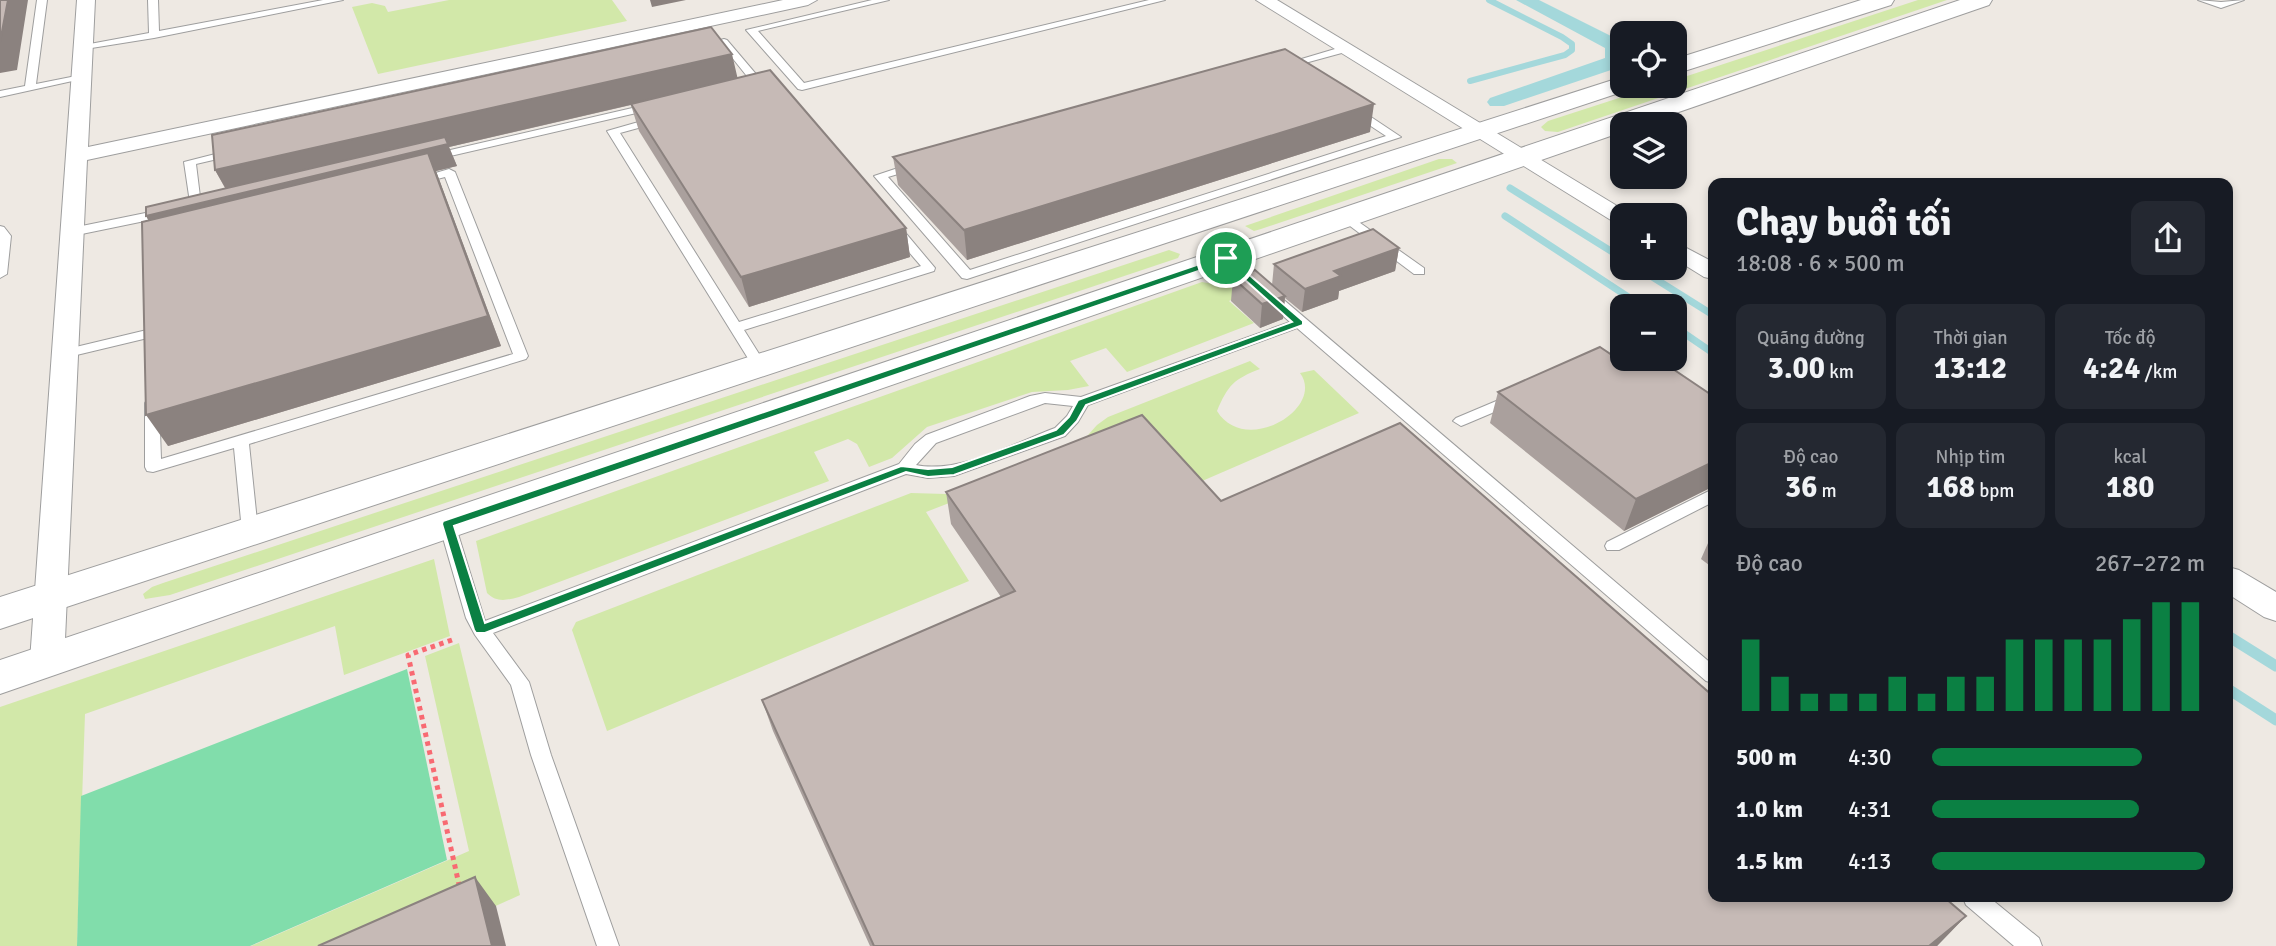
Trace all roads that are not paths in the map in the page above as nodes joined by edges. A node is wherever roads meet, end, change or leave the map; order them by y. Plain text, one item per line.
1 (42, 0) edge
2 (86, 0) edge
3 (153, 0) edge
4 (269, 0) edge
5 (338, 0) edge
6 (808, 0) edge
7 (884, 0) edge
8 (1160, 0) edge
9 (1265, 0) edge
10 (1883, 0) edge
11 (1981, 0) edge
12 (2203, 0) edge
13 (2239, 0) edge
14 (272, 13) junction
15 (154, 35) junction
16 (83, 48) junction
17 (698, 48) edge
18 (1345, 49) junction
19 (1687, 63) edge
20 (1285, 65) junction
21 (1271, 69) edge
22 (1296, 72) edge
23 (81, 78) junction
24 (30, 88) junction
25 (730, 88) edge
26 (1610, 88) edge
27 (0, 94) edge
28 (1340, 101) edge
29 (664, 104) edge
30 (664, 118) edge
31 (1478, 130) junction
32 (243, 150) edge
33 (76, 156) junction
34 (1522, 157) junction
35 (423, 160) edge
36 (920, 165) edge
37 (410, 182) edge
38 (209, 210) edge
39 (1610, 210) edge
40 (185, 213) junction
41 (885, 216) edge
42 (1346, 217) junction
43 (1190, 224) junction
44 (0, 230) edge
45 (72, 232) junction
46 (1687, 256) edge
47 (1226, 258) junction
48 (1708, 269) edge
49 (1419, 271) dead end
50 (0, 274) edge
51 (1299, 323) junction
52 (735, 328) junction
53 (151, 333) edge
54 (64, 354) junction
55 (759, 365) junction
56 (152, 386) edge
57 (1525, 394) edge
58 (1082, 402) junction
59 (1461, 421) dead end
60 (241, 441) junction
61 (905, 468) junction
62 (1708, 498) edge
63 (447, 524) junction
64 (250, 531) junction
65 (1613, 546) dead end
66 (2233, 582) edge
67 (51, 596) junction
68 (2276, 608) edge
69 (0, 613) edge
70 (481, 630) junction
71 (47, 661) junction
72 (1708, 672) edge
73 (0, 677) edge
74 (1979, 902) edge
75 (608, 946) edge
76 (2031, 946) edge

1 - 24 lane
2 - 16 street
3 - 15 lane
4 - 14 lane
5 - 14 lane
6 - 33 street
7 - 8 lane
9 - 18 street
10 - 19 street
11 - 34 street
12 - 13 lane
14 - 15 lane
15 - 16 lane
16 - 23 street
17 - 25 lane
18 - 20 lane
18 - 31 street
20 - 21 lane
20 - 22 lane
23 - 24 lane
23 - 33 street
24 - 27 lane
26 - 31 street
28 - 36 lane
29 - 35 lane
30 - 52 lane
31 - 34 street
31 - 43 street
32 - 40 lane
33 - 45 street
34 - 39 street
34 - 42 street
37 - 60 lane
38 - 40 lane
40 - 45 lane
41 - 52 lane
42 - 47 street
42 - 49 lane
43 - 47 street
43 - 55 street
44 - 50 lane
45 - 54 street
46 - 48 street
47 - 51 lane
47 - 63 street
51 - 58 lane
51 - 72 lane
52 - 55 lane
53 - 54 lane
54 - 67 street
55 - 64 street
56 - 60 lane
57 - 59 lane
58 - 61 lane
58 - 61 lane
60 - 64 lane
61 - 70 lane
62 - 65 lane
63 - 70 lane
63 - 71 street
64 - 67 street
66 - 68 street
67 - 69 street
67 - 71 street
70 - 75 lane
71 - 73 street
74 - 76 lane

